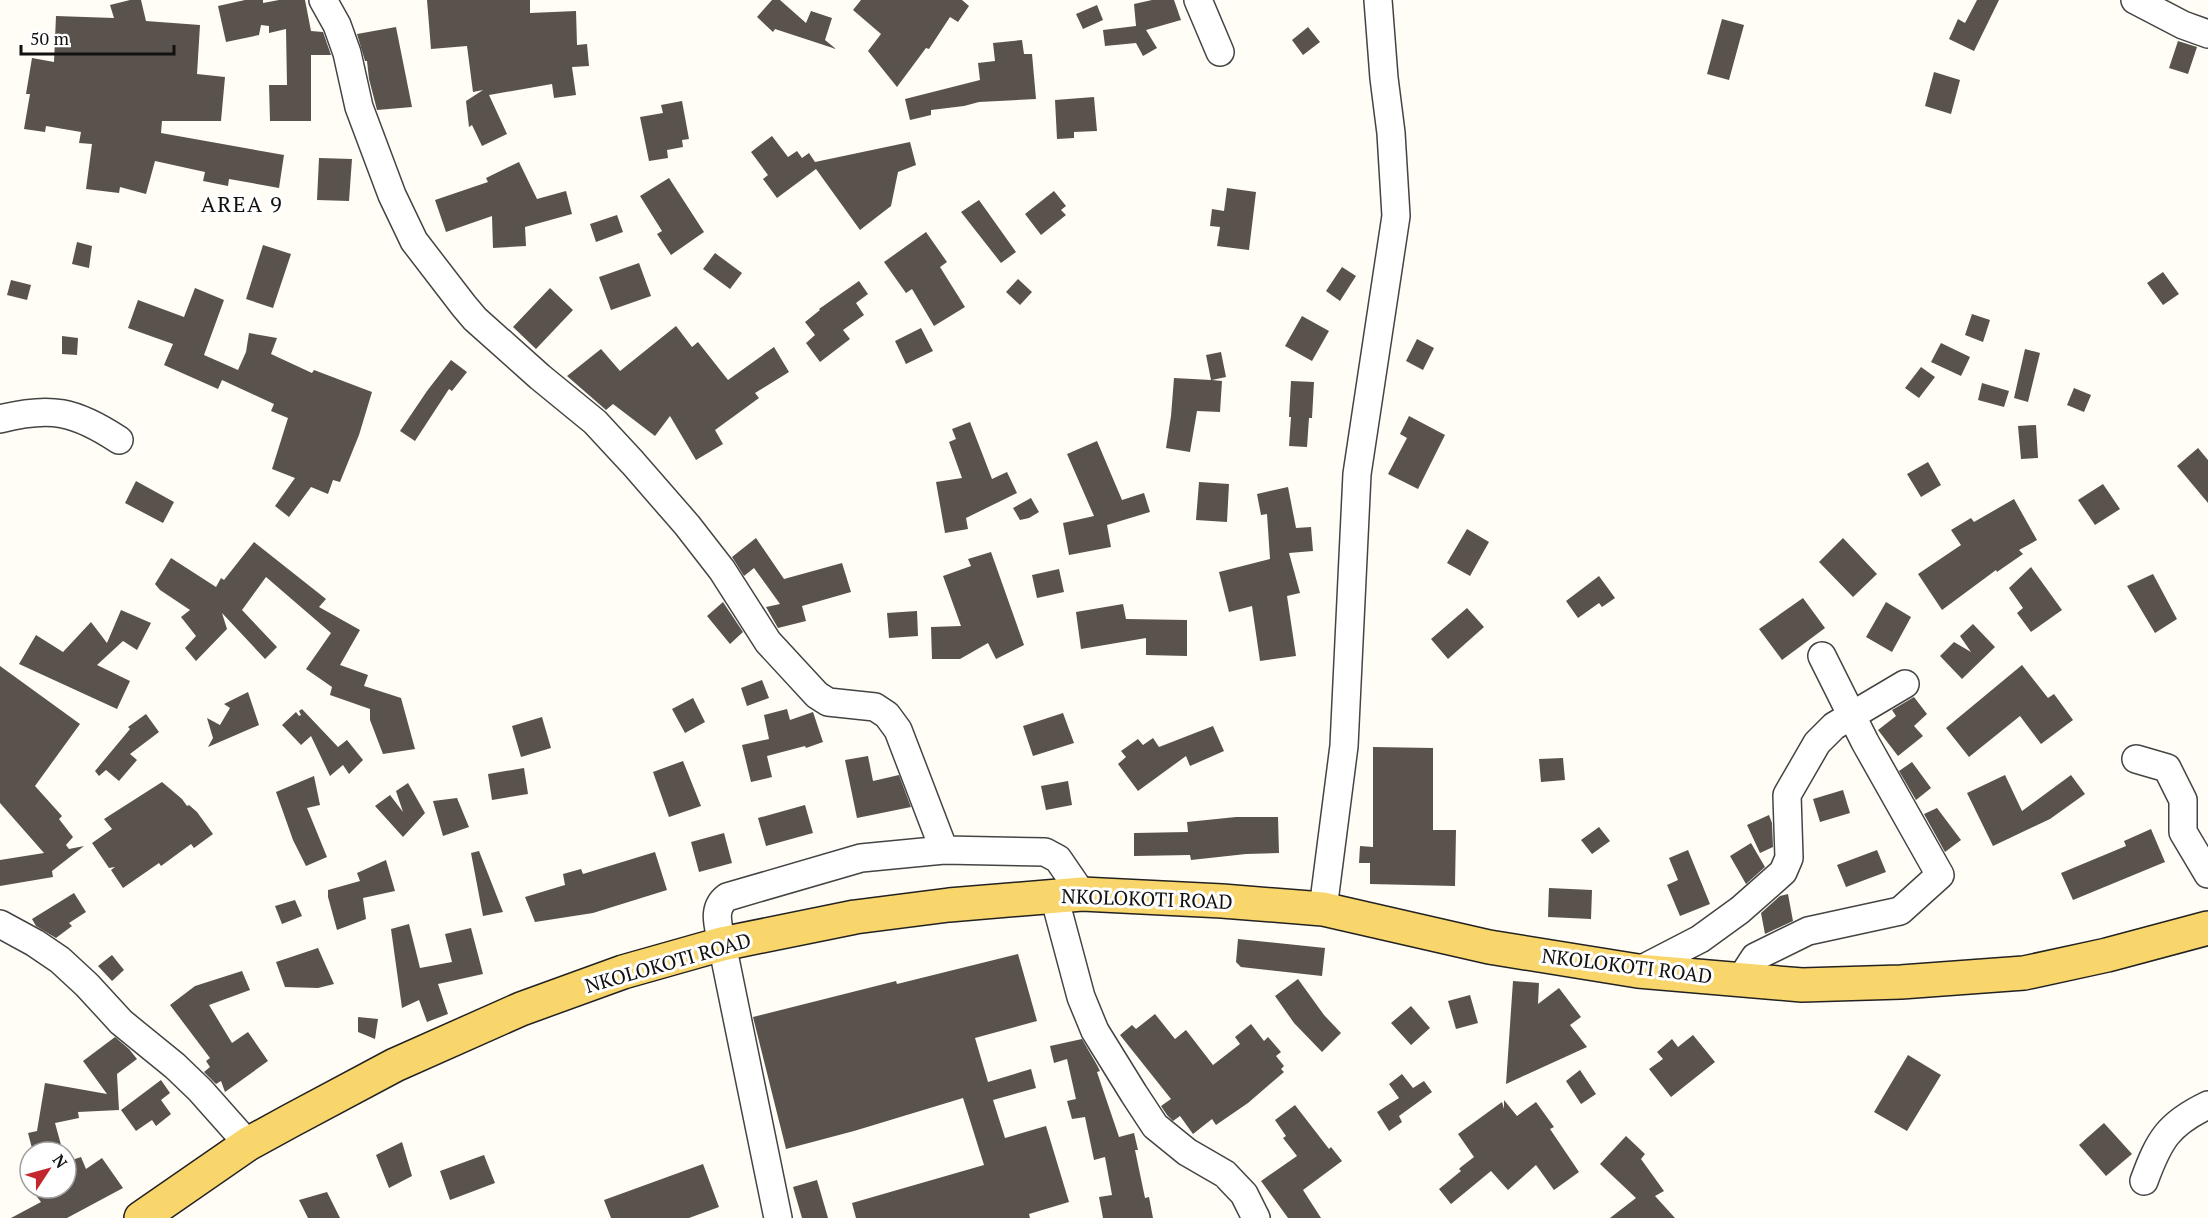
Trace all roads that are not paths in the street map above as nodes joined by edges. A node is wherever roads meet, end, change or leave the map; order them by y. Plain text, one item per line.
1 (323, 0) edge
2 (1198, 0) edge
3 (1378, 0) edge
4 (2135, 0) edge
5 (2208, 34) edge
6 (1220, 52) dead end
7 (0, 419) edge
8 (119, 440) dead end
9 (1822, 656) dead end
10 (1905, 684) dead end
11 (1852, 716) junction
12 (2136, 759) dead end
13 (944, 850) junction
14 (2208, 874) edge
15 (1068, 895) junction
16 (1323, 909) junction
17 (0, 924) edge
18 (2208, 928) edge
19 (722, 944) junction
20 (1638, 971) junction
21 (1740, 980) junction
22 (2208, 1105) edge
23 (248, 1144) junction
24 (2144, 1181) dead end
25 (141, 1218) edge
26 (778, 1218) edge
27 (1256, 1218) edge

1 - 13 street
2 - 6 street
3 - 16 street
4 - 5 street
7 - 8 street
9 - 11 street
10 - 11 street
11 - 20 street
11 - 21 street
12 - 14 street
13 - 15 street
13 - 19 street
15 - 16 main road, NKOLOKOTI ROAD
15 - 19 main road, NKOLOKOTI ROAD
15 - 27 street
16 - 20 main road, NKOLOKOTI ROAD
17 - 23 street
18 - 21 main road, NKOLOKOTI ROAD
19 - 23 main road, NKOLOKOTI ROAD
19 - 26 street
20 - 21 main road, NKOLOKOTI ROAD
22 - 24 street
23 - 25 main road, NKOLOKOTI ROAD

